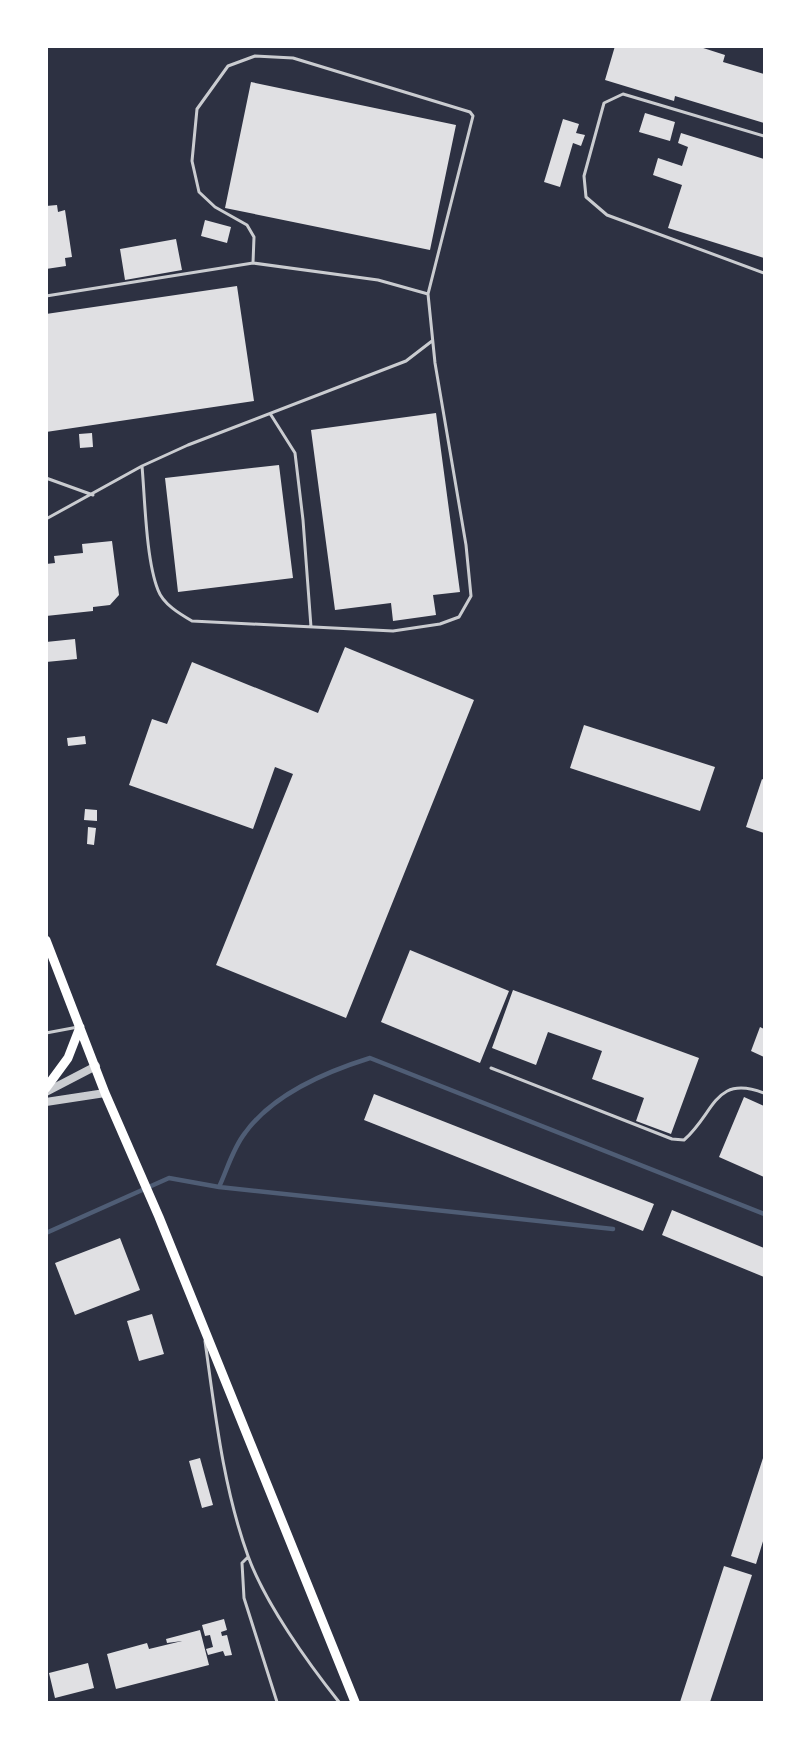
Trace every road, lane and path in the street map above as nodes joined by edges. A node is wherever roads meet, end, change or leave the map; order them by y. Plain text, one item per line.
1 (765, 136) edge
2 (253, 263) junction
3 (765, 273) edge
4 (428, 294) junction
5 (46, 296) edge
6 (432, 341) junction
7 (271, 415) junction
8 (142, 466) junction
9 (46, 478) edge
10 (93, 495) junction
11 (46, 519) edge
12 (311, 628) junction
13 (46, 940) edge
14 (80, 1027) junction
15 (46, 1033) edge
16 (96, 1066) junction
17 (490, 1068) dead end
18 (46, 1088) edge
19 (46, 1092) edge
20 (105, 1093) junction
21 (765, 1093) edge
22 (46, 1102) edge
23 (203, 1324) junction
24 (248, 1557) junction
25 (277, 1702) edge
26 (339, 1702) edge
27 (355, 1702) edge

1 - 3 lane
2 - 4 lane
2 - 4 lane
2 - 5 lane
4 - 6 lane
6 - 7 lane
6 - 12 lane
7 - 8 lane
7 - 12 lane
8 - 10 lane
8 - 12 lane
9 - 10 lane
10 - 11 lane
13 - 14 main road
14 - 15 lane
14 - 16 main road
14 - 18 main road
16 - 19 street
16 - 20 main road
17 - 21 lane
20 - 22 street
20 - 23 main road
23 - 24 lane
23 - 27 main road
24 - 25 lane
24 - 26 lane

